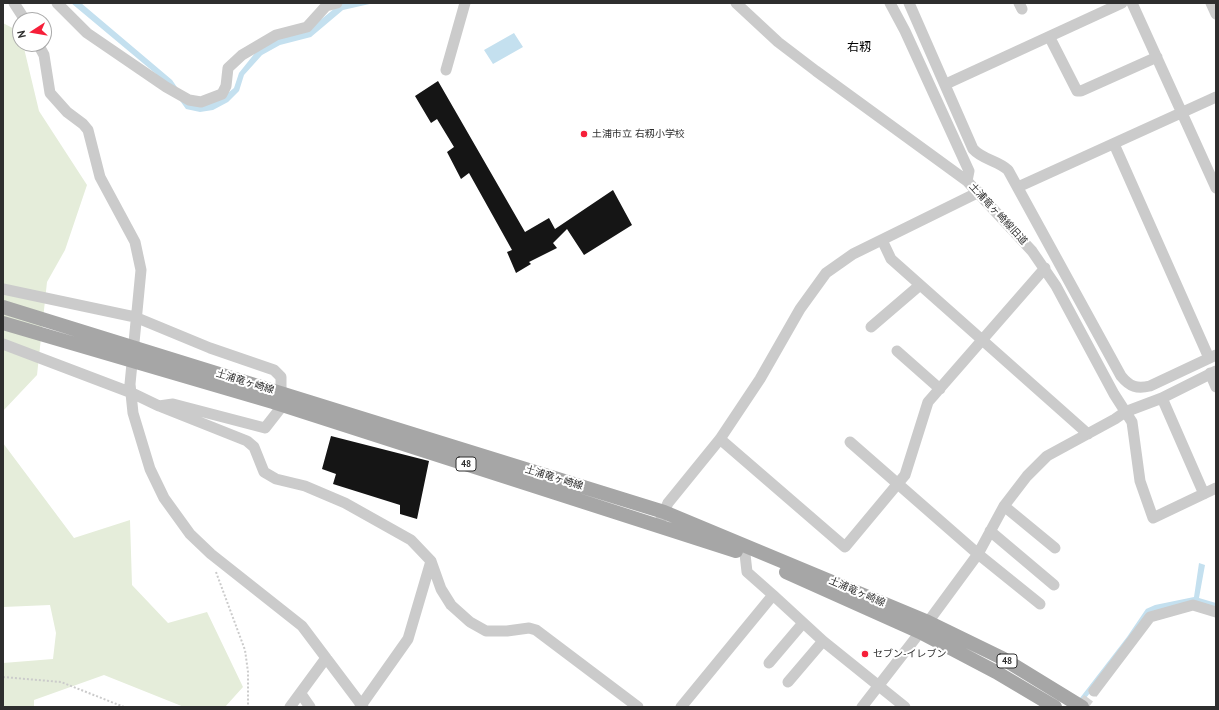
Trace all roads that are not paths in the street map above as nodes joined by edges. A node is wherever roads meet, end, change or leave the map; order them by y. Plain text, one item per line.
1 (14, 3) edge
2 (57, 3) edge
3 (337, 3) edge
4 (465, 3) edge
5 (736, 3) edge
6 (890, 3) edge
7 (908, 3) edge
8 (1122, 3) edge
9 (1132, 3) edge
10 (1211, 3) edge
11 (20, 12) edge
12 (1216, 14) edge
13 (1050, 38) junction
14 (42, 52) edge
15 (1157, 57) junction
16 (446, 70) dead end
17 (946, 84) junction
18 (1216, 97) edge
19 (1183, 113) junction
20 (1114, 144) junction
21 (967, 181) junction
22 (1018, 188) junction
23 (1216, 188) edge
24 (979, 192) junction
25 (882, 240) junction
26 (1045, 268) junction
27 (920, 285) junction
28 (3, 289) edge
29 (3, 307) edge
30 (135, 322) junction
31 (3, 323) edge
32 (871, 327) dead end
33 (983, 340) junction
34 (3, 344) edge
35 (898, 351) dead end
36 (1212, 356) edge
37 (1213, 372) edge
38 (1216, 387) edge
39 (131, 389) junction
40 (940, 389) junction
41 (1162, 398) junction
42 (282, 399) junction
43 (159, 406) junction
44 (1125, 412) junction
45 (1088, 434) junction
46 (720, 439) junction
47 (850, 442) dead end
48 (898, 483) junction
49 (1216, 488) edge
50 (1204, 494) junction
51 (1004, 506) junction
52 (661, 519) junction
53 (990, 531) junction
54 (1055, 548) dead end
55 (745, 554) junction
56 (978, 554) junction
57 (431, 561) junction
58 (1054, 585) dead end
59 (773, 595) junction
60 (1040, 604) dead end
61 (1216, 612) edge
62 (803, 623) junction
63 (924, 627) junction
64 (823, 641) junction
65 (326, 658) junction
66 (769, 663) dead end
67 (788, 682) dead end
68 (878, 685) junction
69 (1094, 691) tunnel mouth
70 (301, 694) junction
71 (362, 706) edge
72 (290, 707) edge
73 (310, 707) edge
74 (638, 707) edge
75 (681, 707) edge
76 (862, 707) edge
77 (905, 707) edge
78 (1056, 707) edge
79 (1082, 707) edge

1 - 11 street
2 - 3 street
4 - 16 street
5 - 21 street, 土浦竜ヶ崎線旧道
6 - 21 street
7 - 17 street
8 - 13 street
9 - 15 street
10 - 12 street
13 - 15 street
13 - 17 street
14 - 30 street
15 - 19 street
17 - 22 street
18 - 19 street
19 - 20 street
19 - 23 street
20 - 22 street
20 - 36 street
21 - 24 street, 土浦竜ヶ崎線旧道
22 - 36 street
24 - 25 street
24 - 26 street, 土浦竜ヶ崎線旧道
25 - 27 street
25 - 46 street
26 - 33 street
26 - 44 street, 土浦竜ヶ崎線旧道
27 - 32 street
27 - 33 street
28 - 30 street
29 - 42 main road, 土浦竜ヶ崎線 / 48
30 - 39 street
30 - 42 street
31 - 42 main road, 土浦竜ヶ崎線 / 48
33 - 40 street
33 - 45 street
34 - 39 street
35 - 40 street
37 - 38 street
37 - 41 street
39 - 43 street
39 - 65 street
40 - 48 street
41 - 44 street
41 - 50 street
42 - 43 street
42 - 52 main road, 土浦竜ヶ崎線 / 48
43 - 57 street
44 - 45 street
44 - 50 street, 土浦竜ヶ崎線旧道
45 - 51 street
46 - 48 street
46 - 52 street
47 - 48 street
48 - 56 street
49 - 50 street
51 - 53 street
51 - 54 street
52 - 55 main road, 土浦竜ヶ崎線 / 48
52 - 63 main road, 土浦竜ヶ崎線 / 48
53 - 56 street
53 - 58 street
55 - 59 street
55 - 63 main road, 土浦竜ヶ崎線 / 48
56 - 60 street
56 - 63 street
57 - 71 street
57 - 74 street
59 - 62 street
59 - 75 street
61 - 69 street
62 - 64 street
62 - 66 street
63 - 68 street
63 - 78 main road, 土浦竜ヶ崎線 / 48
63 - 79 main road, 土浦竜ヶ崎線 / 48
64 - 67 street
64 - 68 street
65 - 70 street
65 - 71 street
68 - 76 street
68 - 77 street
70 - 72 street
70 - 73 street

